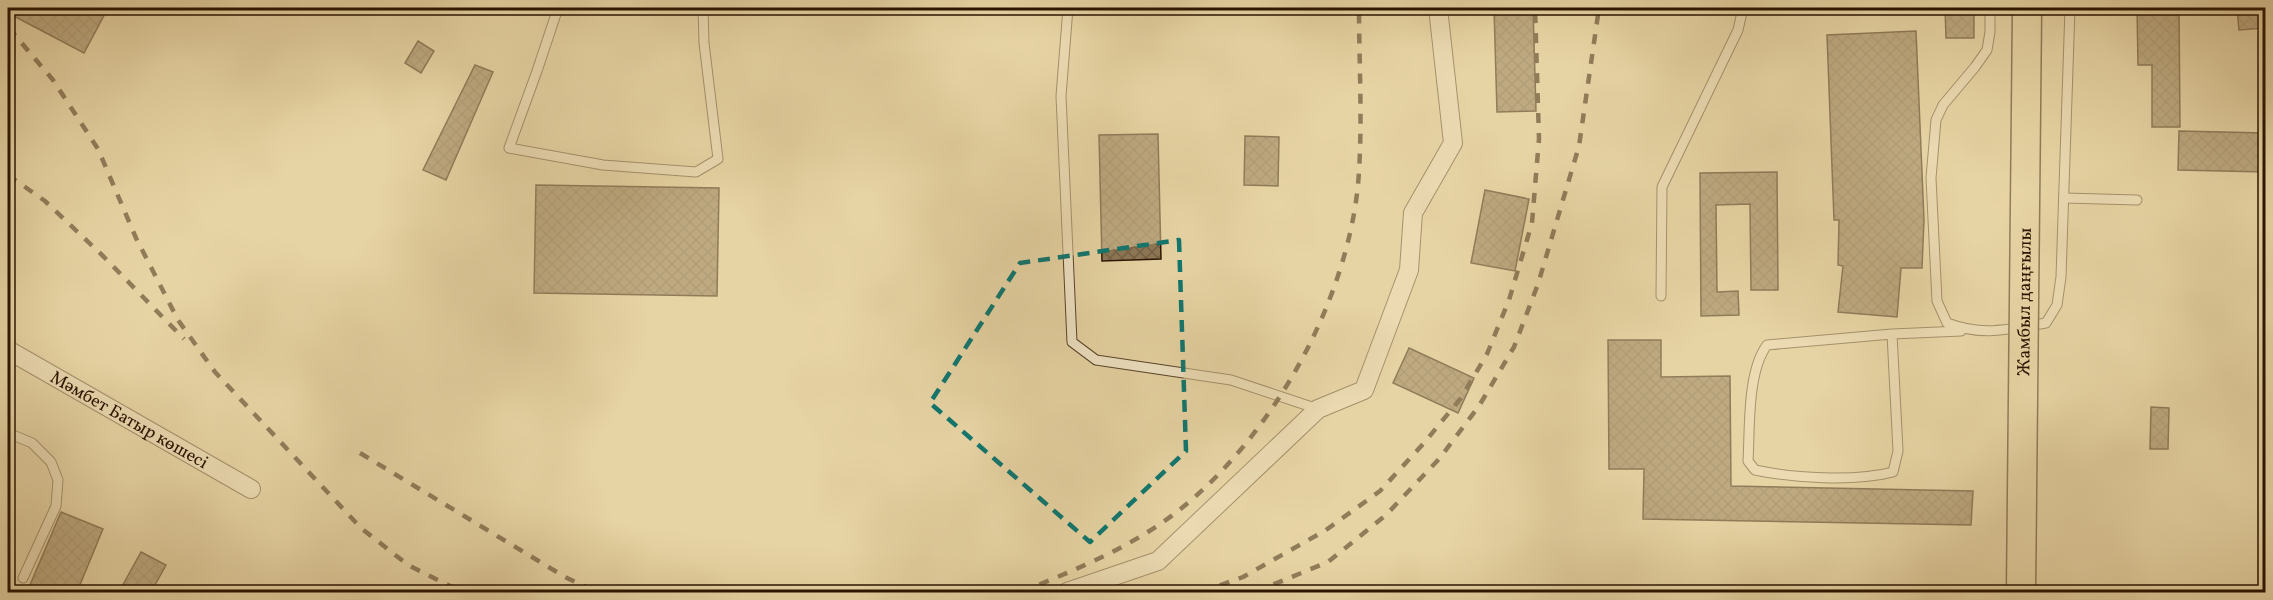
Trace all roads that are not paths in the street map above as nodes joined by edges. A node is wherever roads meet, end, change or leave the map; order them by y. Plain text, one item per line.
1 (558, 8) edge
2 (703, 8) edge
3 (1068, 8) edge
4 (1438, 8) edge
5 (1743, 8) edge
6 (1990, 8) edge
7 (2070, 8) edge
8 (2027, 11) dead end
9 (2064, 198) junction
10 (2137, 200) dead end
11 (1661, 296) dead end
12 (1967, 330) junction
13 (1892, 334) junction
14 (8, 350) edge
15 (1318, 409) junction
16 (8, 433) edge
17 (251, 489) dead end
18 (23, 578) dead end
19 (1066, 592) edge
20 (2021, 592) edge

1 - 2 lane
3 - 15 lane
4 - 15 street
5 - 11 lane
6 - 12 lane
7 - 9 lane
8 - 20 main road, Жамбыл даңғылы, bridge
9 - 10 lane
9 - 12 lane
12 - 13 lane
13 - 13 lane
14 - 17 street, Мәмбет Батыр көшесі
15 - 19 street
16 - 18 lane

